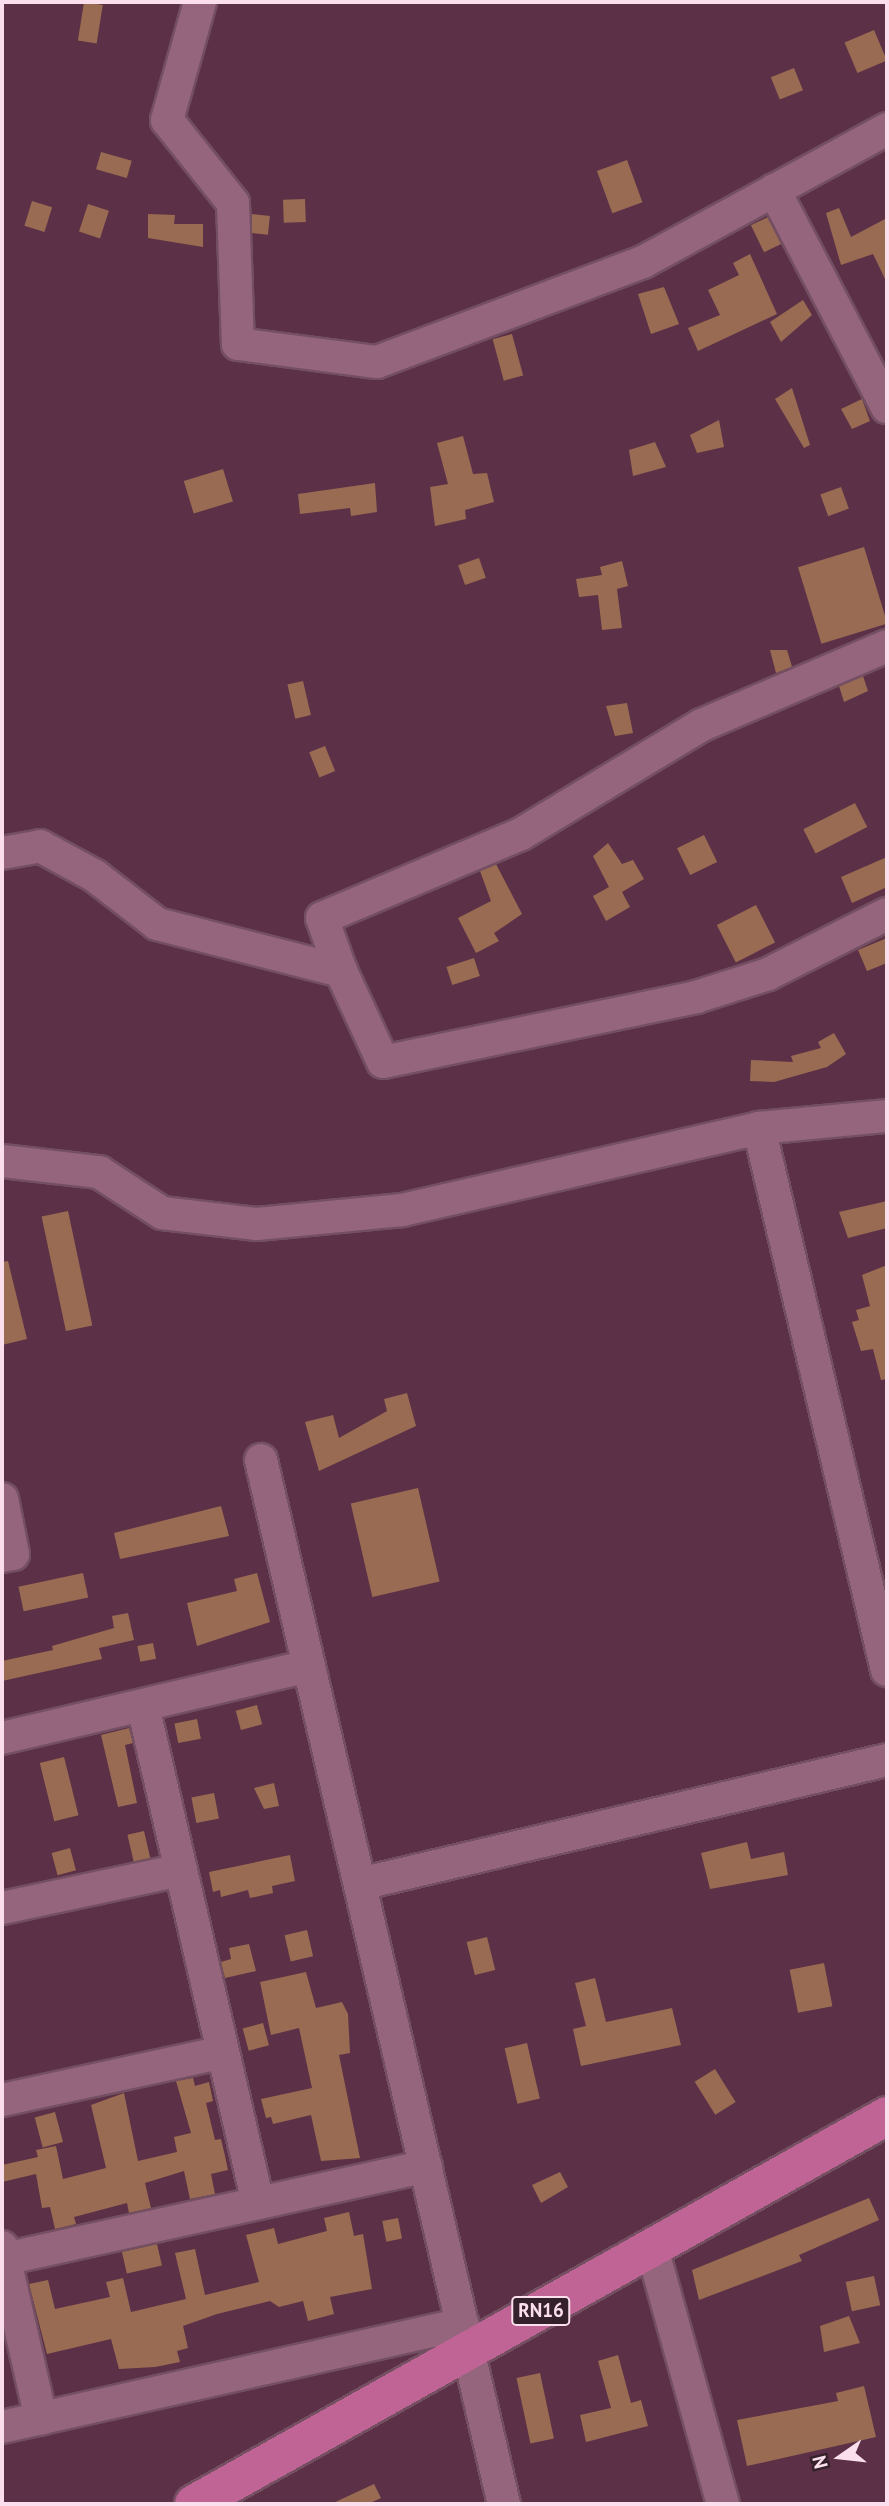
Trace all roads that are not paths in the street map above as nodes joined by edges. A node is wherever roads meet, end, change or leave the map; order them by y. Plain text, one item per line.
1 (200, 2) edge
2 (887, 129) edge
3 (774, 190) junction
4 (887, 408) edge
5 (887, 646) edge
6 (2, 853) edge
7 (887, 914) edge
8 (341, 971) junction
9 (887, 1116) edge
10 (759, 1128) junction
11 (2, 1161) edge
12 (261, 1460) dead end
13 (2, 1499) edge
14 (2, 1556) edge
15 (309, 1666) junction
16 (887, 1670) edge
17 (143, 1706) junction
18 (2, 1738) edge
19 (887, 1760) edge
20 (181, 1870) junction
21 (360, 1884) junction
22 (2, 1908) edge
23 (220, 2053) junction
24 (2, 2100) edge
25 (887, 2116) edge
26 (426, 2166) junction
27 (258, 2203) junction
28 (652, 2248) junction
29 (3, 2253) edge
30 (465, 2338) junction
31 (41, 2419) junction
32 (2, 2427) edge
33 (194, 2504) edge
34 (504, 2504) edge
35 (723, 2504) edge

1 - 3 street
2 - 3 street
3 - 4 street
5 - 8 street
6 - 8 street
7 - 8 street
9 - 10 street
10 - 11 street
10 - 16 street
12 - 15 street
13 - 14 street
15 - 17 street
15 - 21 street
17 - 18 street
17 - 20 street
19 - 21 street
20 - 22 street
20 - 23 street
21 - 26 street
23 - 24 street
23 - 27 street
25 - 28 main road, RN16
26 - 27 street
26 - 30 street
27 - 29 street
28 - 30 main road, RN16
28 - 35 street
29 - 31 street
30 - 31 street
30 - 33 main road, RN16
30 - 34 street
31 - 32 street

